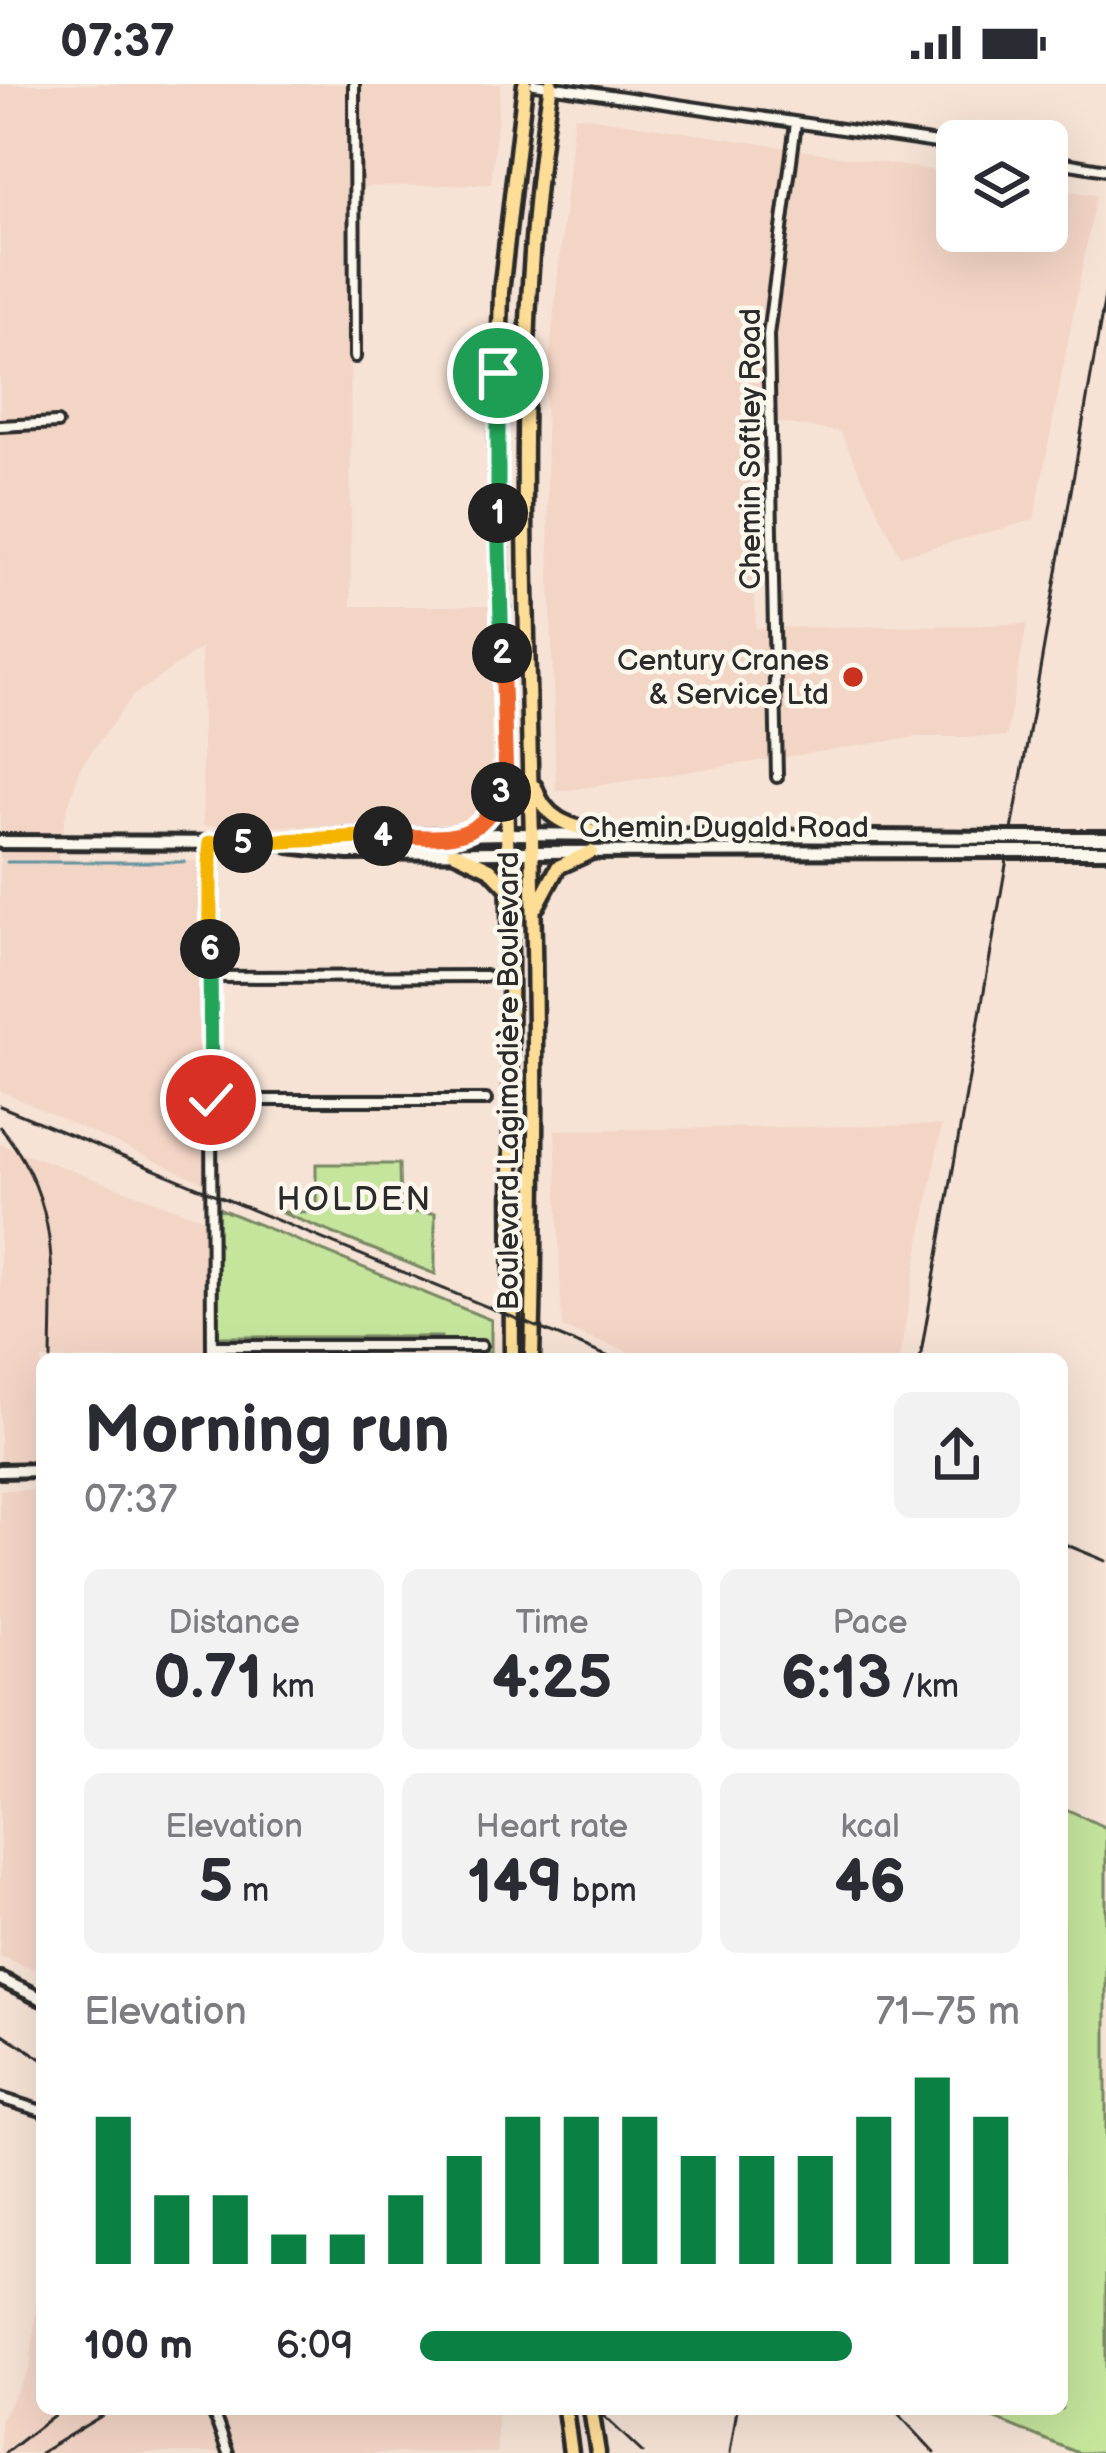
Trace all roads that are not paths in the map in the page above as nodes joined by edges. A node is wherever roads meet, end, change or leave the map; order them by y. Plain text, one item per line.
1 (354, 84) edge
2 (525, 84) edge
3 (545, 85) edge
4 (796, 123) junction
5 (936, 143) edge
6 (1068, 164) edge
7 (1106, 170) edge
8 (355, 357) dead end
9 (57, 423) dead end
10 (0, 426) edge
11 (530, 768) junction
12 (777, 777) dead end
13 (506, 781) junction
14 (463, 835) junction
15 (507, 835) junction
16 (532, 835) junction
17 (602, 835) junction
18 (1106, 838) edge
19 (0, 842) edge
20 (210, 843) junction
21 (271, 843) junction
22 (1003, 844) junction
23 (1028, 844) junction
24 (1106, 851) edge
25 (454, 852) junction
26 (507, 852) junction
27 (532, 852) junction
28 (591, 852) junction
29 (508, 889) junction
30 (534, 913) junction
31 (485, 976) dead end
32 (210, 977) junction
33 (211, 1100) junction
34 (487, 1100) dead end
35 (212, 1346) junction
36 (481, 1346) dead end
37 (212, 1353) edge
38 (512, 1353) edge
39 (532, 1353) edge
40 (36, 1470) edge
41 (0, 1471) edge
42 (0, 1979) edge
43 (36, 1996) edge
44 (0, 2098) edge
45 (36, 2109) edge
46 (214, 2415) edge
47 (566, 2415) edge
48 (592, 2415) edge
49 (228, 2453) edge
50 (571, 2453) edge
51 (598, 2453) edge

1 - 8 street
2 - 13 main road, Boulevard Lagimodière Boulevard
3 - 4 street
3 - 11 main road, Boulevard Lagimodière Boulevard
4 - 5 street
4 - 12 street, Chemin Softley Road
6 - 7 street
9 - 10 street
11 - 16 main road, Boulevard Lagimodière Boulevard
11 - 17 main road
13 - 14 main road
13 - 15 main road, Boulevard Lagimodière Boulevard
14 - 15 main road, Chemin Dugald Road
14 - 21 main road, Chemin Dugald Road
15 - 16 main road, Chemin Dugald Road
15 - 26 main road, Boulevard Lagimodière Boulevard
16 - 17 main road, Chemin Dugald Road
16 - 27 main road, Boulevard Lagimodière Boulevard
17 - 22 main road, Chemin Dugald Road
18 - 23 main road, Chemin Dugald Road
19 - 20 main road, Chemin Dugald Road
20 - 21 main road, Chemin Dugald Road
20 - 32 street
21 - 25 main road, Chemin Dugald Road
22 - 23 main road, Chemin Dugald Road, bridge
22 - 28 main road, Chemin Dugald Road
23 - 24 main road, Chemin Dugald Road
25 - 26 main road, Chemin Dugald Road
25 - 29 main road
26 - 27 main road, Chemin Dugald Road
26 - 29 main road, Boulevard Lagimodière Boulevard
27 - 28 main road, Chemin Dugald Road
27 - 30 main road, Boulevard Lagimodière Boulevard
28 - 30 main road
29 - 38 main road, Boulevard Lagimodière Boulevard
30 - 39 main road, Boulevard Lagimodière Boulevard
31 - 32 street
32 - 33 street
33 - 34 street
33 - 35 street
35 - 36 street
35 - 37 street
40 - 41 main road
42 - 43 main road
44 - 45 street
46 - 49 street
47 - 50 main road
48 - 51 main road

